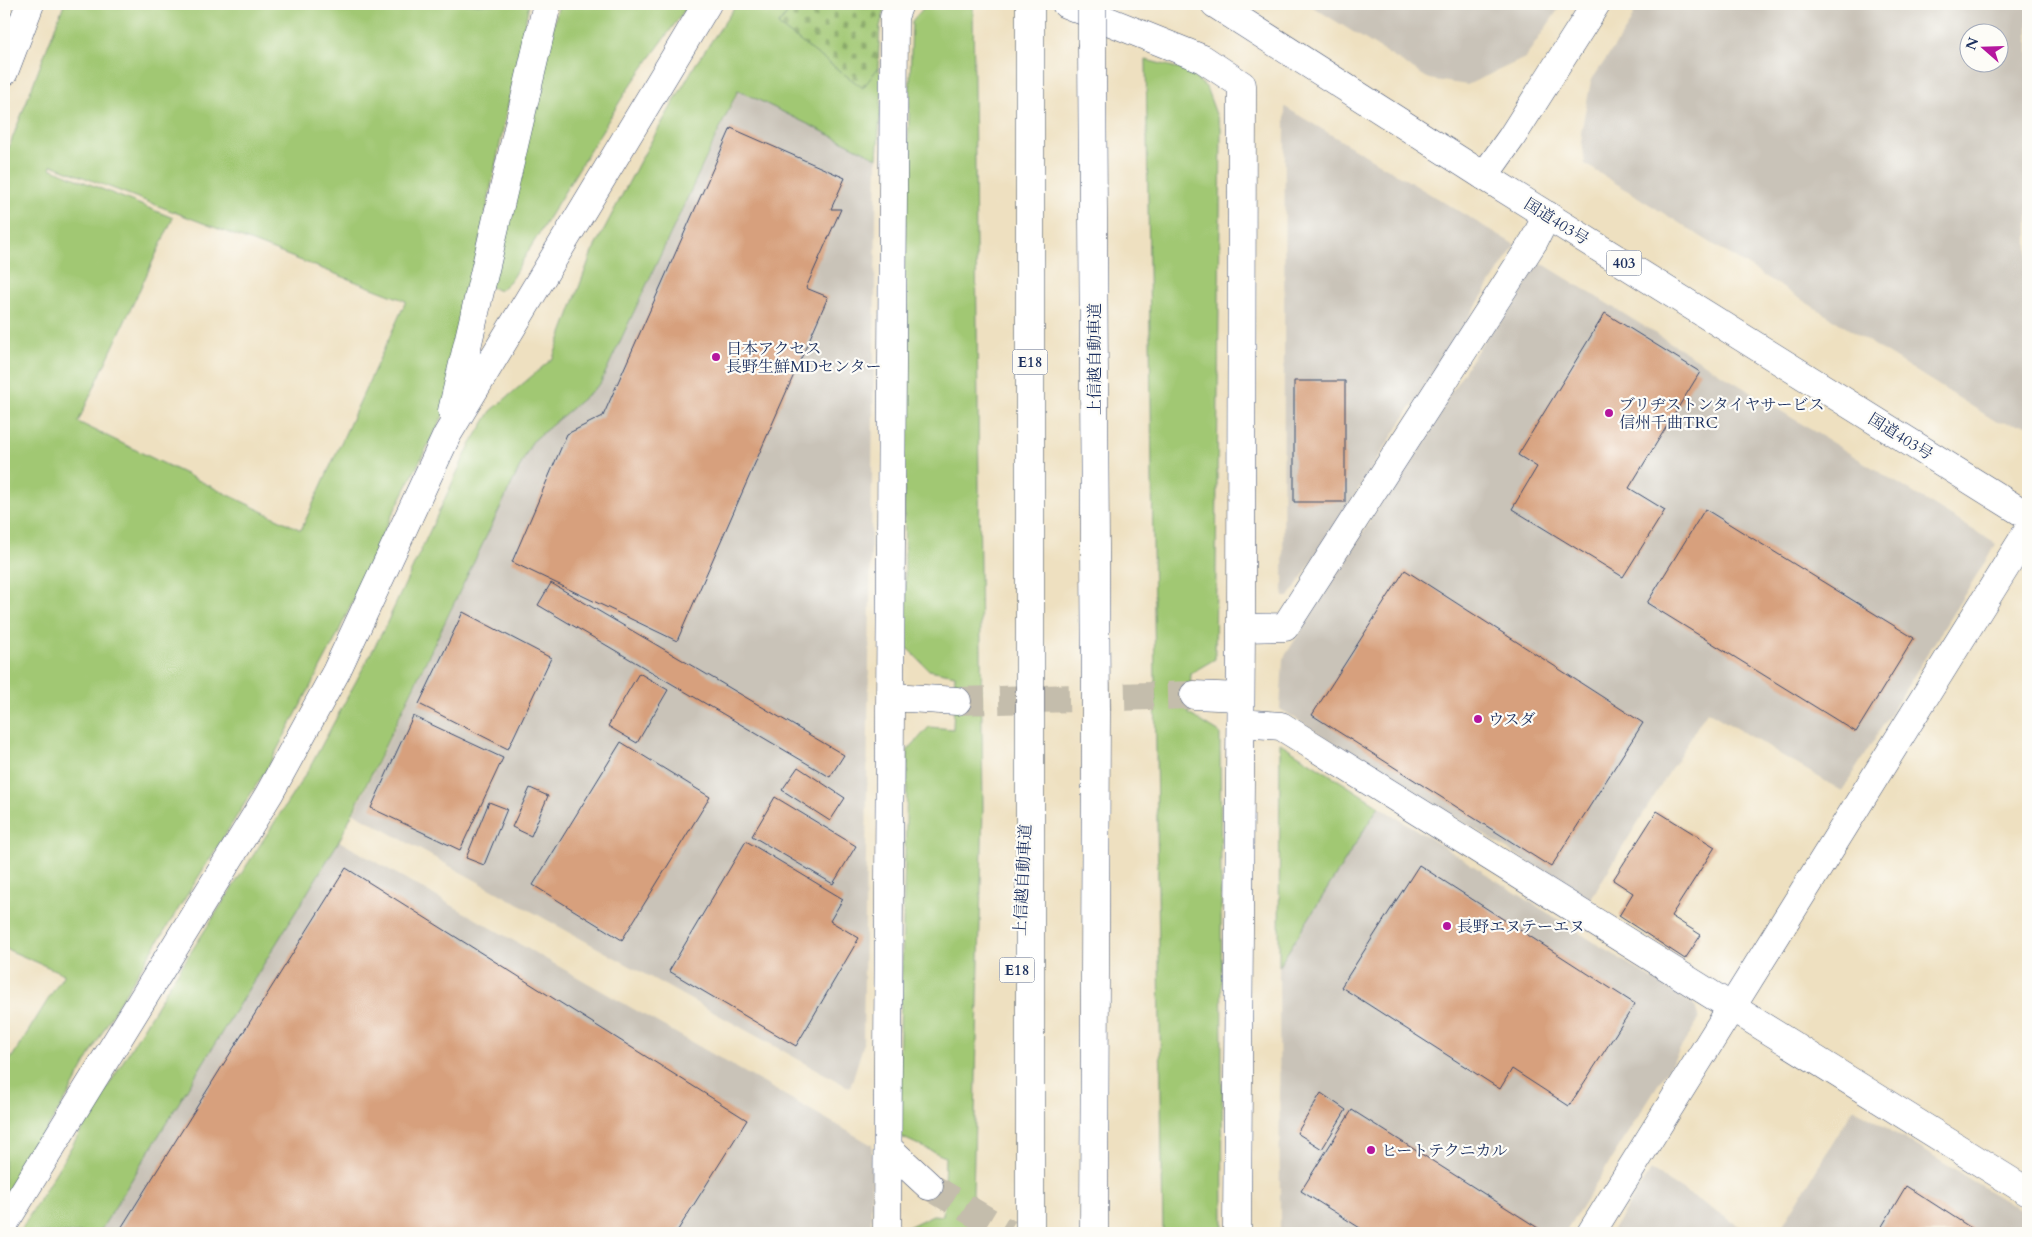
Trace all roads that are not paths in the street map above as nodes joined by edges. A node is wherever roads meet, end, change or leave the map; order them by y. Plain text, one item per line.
1 (30, 4) edge
2 (547, 4) edge
3 (706, 4) edge
4 (898, 4) edge
5 (1066, 4) edge
6 (1092, 4) edge
7 (1215, 4) edge
8 (1596, 4) edge
9 (1030, 10) edge
10 (4, 72) edge
11 (1484, 176) junction
12 (1547, 215) junction
13 (447, 435) junction
14 (2028, 516) edge
15 (2028, 531) edge
16 (1241, 628) junction
17 (1194, 695) tunnel mouth
18 (892, 697) junction
19 (957, 701) tunnel mouth
20 (1031, 707) junction
21 (1240, 710) junction
22 (1096, 714) junction
23 (1733, 1008) junction
24 (888, 1149) junction
25 (930, 1186) tunnel mouth
26 (2028, 1192) edge
27 (4, 1224) edge
28 (887, 1233) edge
29 (1011, 1233) edge
30 (1030, 1233) edge
31 (1094, 1233) edge
32 (1109, 1233) edge
33 (1237, 1233) edge
34 (1590, 1233) edge

1 - 10 main road
2 - 13 main road
3 - 13 main road
4 - 18 main road
5 - 16 main road
6 - 22 main road, 上信越自動車道, bridge
7 - 11 main road, 国道403号 / 403
8 - 11 main road
9 - 20 main road, 上信越自動車道 / E18
11 - 12 main road, 国道403号 / 403
12 - 14 main road, 国道403号 / 403
12 - 16 main road
13 - 27 main road
15 - 23 main road
16 - 21 main road
17 - 21 main road
18 - 19 main road
18 - 24 main road
20 - 29 main road, 上信越自動車道 / E18
20 - 30 main road, 上信越自動車道 / E18
21 - 23 main road
21 - 33 main road
22 - 31 main road, 上信越自動車道
22 - 32 main road, 上信越自動車道
23 - 26 main road
23 - 34 main road
24 - 25 main road
24 - 28 main road

